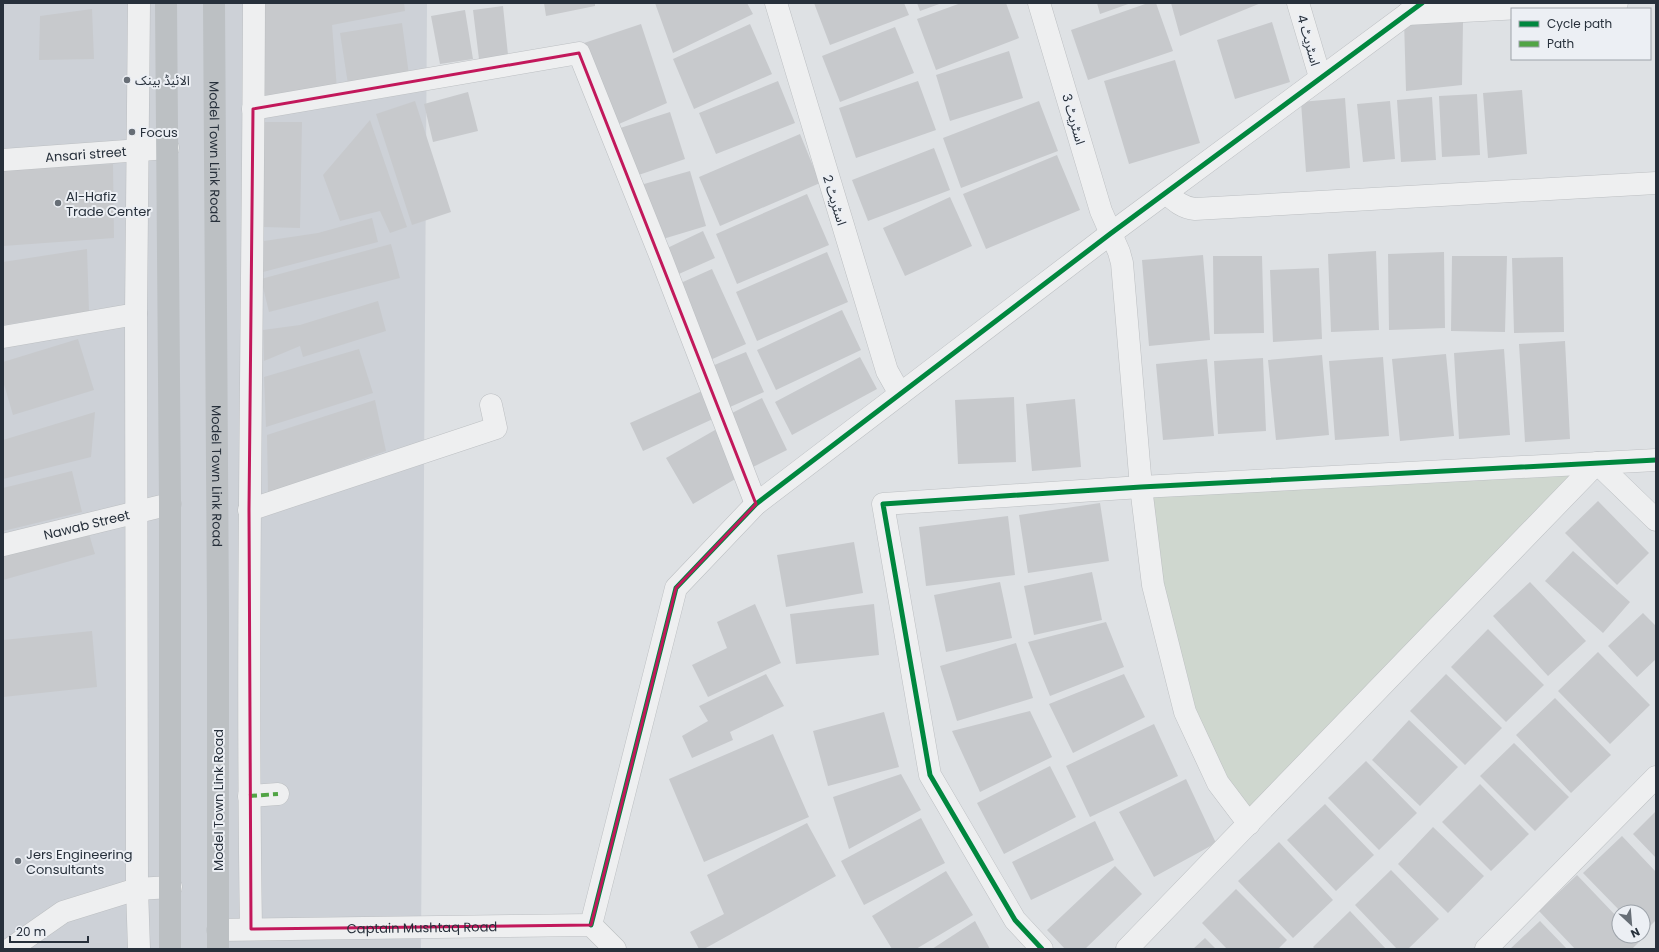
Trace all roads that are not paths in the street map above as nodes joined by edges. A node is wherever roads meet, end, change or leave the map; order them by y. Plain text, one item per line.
1 (139, 3) edge
2 (166, 3) edge
3 (214, 3) edge
4 (254, 3) edge
5 (776, 3) edge
6 (1039, 3) edge
7 (1298, 3) edge
8 (1617, 3) edge
9 (1414, 9) edge
10 (1320, 78) junction
11 (253, 109) junction
12 (168, 148) junction
13 (136, 149) junction
14 (3, 160) edge
15 (1656, 182) edge
16 (1166, 194) junction
17 (1110, 234) junction
18 (136, 314) junction
19 (3, 337) edge
20 (900, 394) junction
21 (490, 405) dead end
22 (1656, 460) edge
23 (1597, 463) junction
24 (1142, 487) junction
25 (170, 504) junction
26 (756, 504) junction
27 (249, 510) junction
28 (136, 512) junction
29 (1656, 520) edge
30 (3, 545) edge
31 (1656, 777) edge
32 (278, 794) dead end
33 (248, 796) junction
34 (1249, 824) junction
35 (171, 887) junction
36 (137, 889) junction
37 (591, 925) junction
38 (251, 929) junction
39 (218, 940) edge
40 (10, 949) edge
41 (139, 949) edge
42 (170, 949) edge
43 (616, 949) edge
44 (1042, 949) edge
45 (1127, 949) edge
46 (1486, 949) edge

1 - 13 street
2 - 12 main road
3 - 39 main road, Model Town Link Road
4 - 11 street
5 - 20 street, اسٹریٹ 2
6 - 17 street, اسٹریٹ 3
7 - 10 street, اسٹریٹ 4
8 - 9 street
9 - 10 street
10 - 16 street
11 - 26 street
11 - 27 street
12 - 13 street, Ansari street
12 - 25 main road
13 - 14 street, Ansari street
13 - 18 street
15 - 16 street
16 - 17 street
17 - 20 street
17 - 24 street, اسٹریٹ 3
18 - 19 street
18 - 28 street
20 - 26 street
21 - 27 street
22 - 23 street
23 - 24 street
23 - 29 street
23 - 34 street
24 - 34 street, اسٹریٹ 3
24 - 44 street
25 - 28 street, Nawab Street
25 - 35 main road
26 - 37 street
27 - 33 street
28 - 30 street, Nawab Street
28 - 36 street
31 - 46 street
32 - 33 street
33 - 38 street
34 - 45 street
35 - 36 street
35 - 42 main road
36 - 40 street
36 - 41 street
37 - 38 street, Captain Mushtaq Road
37 - 43 street
38 - 39 street, Captain Mushtaq Road

